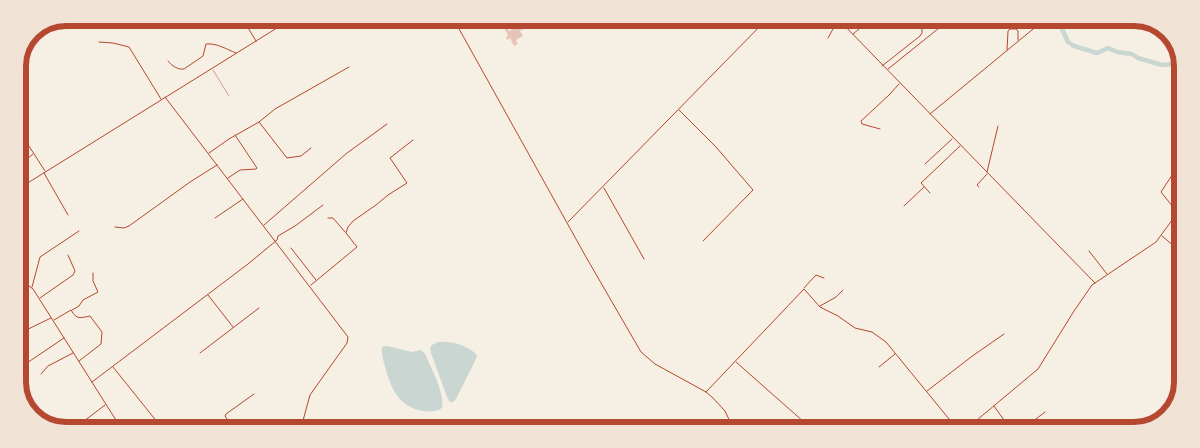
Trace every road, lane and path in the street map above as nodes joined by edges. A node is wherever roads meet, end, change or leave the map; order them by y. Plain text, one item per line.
1 (247, 26) edge
2 (281, 26) edge
3 (458, 26) edge
4 (761, 26) edge
5 (835, 26) edge
6 (844, 26) edge
7 (863, 26) edge
8 (922, 26) edge
9 (941, 26) edge
10 (1037, 26) edge
11 (852, 35) junction
12 (828, 38) dead end
13 (1018, 41) junction
14 (99, 42) dead end
15 (256, 42) junction
16 (1007, 50) junction
17 (237, 54) junction
18 (168, 61) dead end
19 (882, 66) junction
20 (349, 67) dead end
21 (212, 68) junction
22 (886, 70) junction
23 (899, 84) junction
24 (229, 96) dead end
25 (165, 97) junction
26 (161, 99) junction
27 (679, 110) junction
28 (930, 115) junction
29 (259, 122) junction
30 (387, 124) dead end
31 (998, 126) dead end
32 (880, 129) dead end
33 (235, 135) junction
34 (953, 139) junction
35 (413, 140) dead end
36 (26, 141) edge
37 (961, 146) junction
38 (311, 148) dead end
39 (34, 153) junction
40 (209, 153) junction
41 (26, 158) edge
42 (218, 164) junction
43 (925, 164) dead end
44 (45, 172) junction
45 (1174, 172) edge
46 (987, 173) junction
47 (228, 178) junction
48 (26, 184) edge
49 (924, 187) junction
50 (979, 187) dead end
51 (603, 188) junction
52 (930, 193) dead end
53 (244, 199) junction
54 (323, 205) dead end
55 (904, 206) dead end
56 (1174, 208) edge
57 (68, 215) dead end
58 (215, 218) dead end
59 (328, 218) dead end
60 (1174, 218) edge
61 (568, 222) junction
62 (264, 226) junction
63 (115, 227) dead end
64 (79, 231) dead end
65 (346, 233) junction
66 (1161, 236) junction
67 (275, 241) junction
68 (703, 241) dead end
69 (1174, 246) edge
70 (291, 248) dead end
71 (1089, 251) dead end
72 (68, 255) dead end
73 (644, 259) dead end
74 (93, 273) dead end
75 (1107, 275) junction
76 (824, 278) dead end
77 (316, 280) junction
78 (1095, 283) junction
79 (26, 286) edge
80 (310, 286) junction
81 (32, 288) junction
82 (804, 289) junction
83 (843, 290) dead end
84 (208, 294) junction
85 (39, 298) junction
86 (820, 307) junction
87 (259, 308) dead end
88 (71, 310) junction
89 (51, 317) junction
90 (53, 320) junction
91 (234, 328) junction
92 (26, 330) edge
93 (1004, 334) dead end
94 (64, 338) junction
95 (74, 353) junction
96 (200, 353) dead end
97 (896, 353) junction
98 (79, 361) junction
99 (735, 361) junction
100 (26, 363) edge
101 (113, 366) junction
102 (879, 367) dead end
103 (41, 374) dead end
104 (92, 382) junction
105 (706, 392) junction
106 (927, 392) junction
107 (254, 394) dead end
108 (106, 404) junction
109 (993, 405) junction
110 (1045, 412) dead end
111 (83, 422) edge
112 (117, 422) edge
113 (157, 422) edge
114 (229, 422) edge
115 (303, 422) edge
116 (730, 422) edge
117 (804, 422) edge
118 (951, 422) edge
119 (974, 422) edge
120 (1005, 422) edge
121 (1032, 422) edge

1 - 15 street
2 - 15 street
3 - 61 street
4 - 27 street
5 - 12 street
6 - 11 street
7 - 11 street
8 - 19 street
9 - 22 street
10 - 13 street
11 - 19 street
13 - 16 street
13 - 16 street
14 - 26 street
15 - 17 street
16 - 28 street
17 - 18 street
17 - 21 street
19 - 22 street
20 - 29 street
21 - 24 lane
21 - 25 street
22 - 23 street
23 - 28 street
23 - 32 street
25 - 26 street
25 - 40 street
26 - 44 street
27 - 51 street
27 - 68 street
28 - 34 street
29 - 33 street
29 - 38 street
30 - 62 street
31 - 46 street
33 - 40 street
33 - 47 street
34 - 37 street
34 - 43 street
35 - 65 street
36 - 39 street
37 - 46 street
37 - 49 street
39 - 41 street
39 - 44 street
40 - 42 street
42 - 47 street
42 - 63 street
44 - 48 street
44 - 57 street
45 - 56 street
46 - 50 street
46 - 78 street
47 - 53 street
49 - 52 street
49 - 55 street
51 - 61 street
51 - 73 street
53 - 58 street
53 - 62 street
54 - 67 street
59 - 65 street
60 - 66 street
61 - 105 street
62 - 67 street
64 - 81 street
65 - 77 street
66 - 69 street
66 - 75 street
67 - 80 street
67 - 84 street
70 - 77 street
71 - 75 street
72 - 85 street
74 - 88 street
75 - 78 street
76 - 82 street
77 - 80 street
78 - 109 street
79 - 81 street
80 - 115 street
81 - 85 street
82 - 86 street
82 - 99 street
83 - 86 street
84 - 91 street
84 - 101 street
85 - 89 street
86 - 97 street
87 - 91 street
88 - 90 street
88 - 98 street
89 - 90 street
89 - 92 street
90 - 94 street
91 - 96 street
93 - 106 street
94 - 95 street
94 - 100 street
95 - 98 street
95 - 103 street
97 - 102 street
97 - 106 street
98 - 104 street
99 - 105 street
99 - 117 street
101 - 104 street
101 - 113 street
104 - 108 street
105 - 116 street
106 - 118 street
107 - 114 street
108 - 111 street
108 - 112 street
109 - 119 street
109 - 120 street
110 - 121 street

